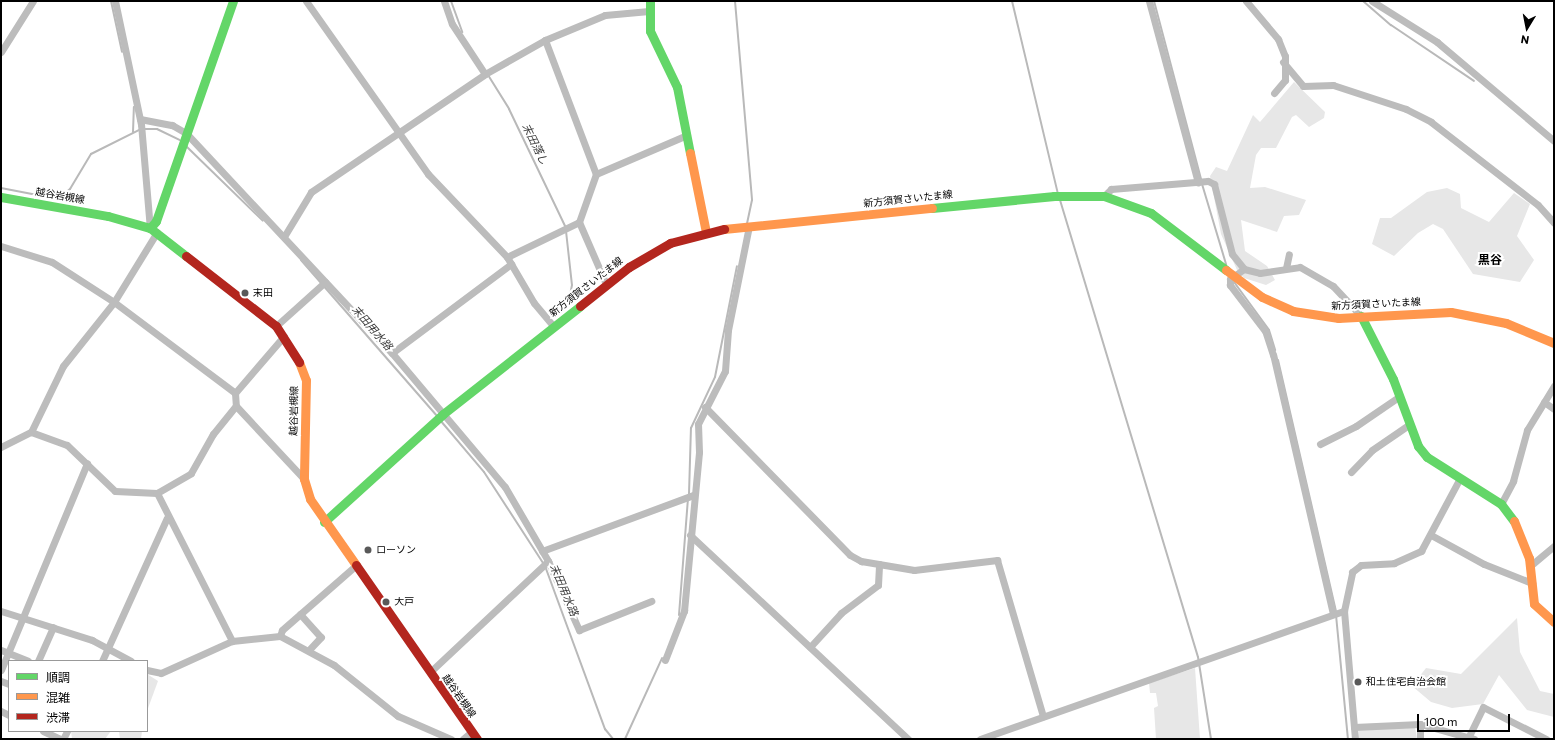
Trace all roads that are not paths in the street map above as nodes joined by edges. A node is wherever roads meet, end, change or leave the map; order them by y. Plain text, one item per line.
1 (33, 1) edge
2 (115, 1) edge
3 (233, 1) edge
4 (306, 1) edge
5 (444, 1) edge
6 (650, 1) edge
7 (1149, 1) edge
8 (1246, 1) edge
9 (1372, 1) edge
10 (649, 11) junction
11 (546, 40) junction
12 (1, 52) edge
13 (1283, 62) junction
14 (485, 74) junction
15 (1274, 93) dead end
16 (140, 119) junction
17 (186, 133) junction
18 (398, 134) junction
19 (687, 135) junction
20 (1554, 140) edge
21 (596, 174) junction
22 (1198, 183) junction
23 (1104, 196) junction
24 (1, 197) edge
25 (579, 222) junction
26 (1554, 223) edge
27 (749, 226) junction
28 (154, 230) junction
29 (706, 232) junction
30 (285, 235) junction
31 (1, 246) edge
32 (1289, 254) dead end
33 (509, 260) junction
34 (1286, 268) junction
35 (1244, 269) junction
36 (1234, 276) junction
37 (325, 282) junction
38 (606, 284) junction
39 (114, 302) junction
40 (1361, 316) junction
41 (276, 326) junction
42 (553, 326) junction
43 (284, 336) junction
44 (1554, 343) edge
45 (392, 353) junction
46 (1554, 386) edge
47 (235, 393) junction
48 (1400, 396) junction
49 (1544, 402) junction
50 (236, 406) junction
51 (705, 407) junction
52 (1554, 409) edge
53 (442, 414) junction
54 (1410, 424) junction
55 (31, 432) junction
56 (1320, 444) dead end
57 (1, 447) edge
58 (87, 463) junction
59 (1351, 472) dead end
60 (1460, 478) junction
61 (304, 479) junction
62 (157, 493) junction
63 (692, 495) junction
64 (1501, 504) junction
65 (168, 518) junction
66 (324, 522) junction
67 (690, 535) junction
68 (1431, 535) junction
69 (1554, 546) edge
70 (542, 551) junction
71 (548, 560) junction
72 (879, 564) junction
73 (355, 566) junction
74 (1530, 566) junction
75 (1532, 583) junction
76 (651, 601) dead end
77 (1, 610) edge
78 (1344, 611) junction
79 (300, 614) junction
80 (1333, 614) junction
81 (26, 616) junction
82 (1554, 622) edge
83 (53, 627) junction
84 (280, 636) junction
85 (232, 641) junction
86 (108, 647) junction
87 (810, 647) junction
88 (310, 649) junction
89 (1, 650) edge
90 (9, 653) junction
91 (26, 660) edge
92 (38, 660) edge
93 (102, 660) edge
94 (129, 660) edge
95 (665, 660) dead end
96 (1, 670) edge
97 (148, 670) edge
98 (430, 672) junction
99 (1043, 716) junction
100 (1420, 724) junction
101 (1354, 727) junction
102 (44, 732) edge
103 (474, 735) edge
104 (1471, 738) edge
105 (60, 739) edge
106 (451, 739) edge
107 (463, 739) edge
108 (908, 739) edge
109 (980, 739) edge
110 (1355, 739) edge
111 (1420, 739) edge
112 (1546, 739) edge

1 - 12 street
2 - 16 street
3 - 17 main road
4 - 18 street
5 - 14 street
6 - 10 main road
7 - 22 street
8 - 13 street
9 - 20 street
10 - 11 street
10 - 19 main road
11 - 14 street
11 - 21 street
13 - 15 street
13 - 26 street
14 - 18 street
16 - 17 street
16 - 28 street
17 - 28 main road
17 - 30 street
18 - 30 street
18 - 33 street
19 - 21 street
19 - 29 main road
21 - 25 street
22 - 23 street
22 - 35 street
23 - 27 main road, 新方須賀さいたま線
23 - 36 main road, 新方須賀さいたま線
24 - 28 main road, 越谷岩槻線
25 - 33 street
25 - 38 street
27 - 29 main road, 新方須賀さいたま線
27 - 51 street
28 - 39 street
28 - 41 main road, 越谷岩槻線
29 - 38 main road, 新方須賀さいたま線
30 - 37 street
31 - 39 street
32 - 34 street
33 - 42 street
33 - 45 street
34 - 35 street
34 - 40 street
35 - 36 street
36 - 40 main road, 新方須賀さいたま線
36 - 80 street
37 - 41 street
37 - 45 street
38 - 42 main road, 新方須賀さいたま線
39 - 47 street
39 - 55 street
40 - 44 main road, 新方須賀さいたま線
40 - 48 main road
41 - 43 main road, 越谷岩槻線
42 - 53 main road, 新方須賀さいたま線
43 - 47 street
43 - 61 main road, 越谷岩槻線
45 - 53 street
46 - 49 street
47 - 50 street
48 - 54 main road
48 - 56 street
49 - 52 street
49 - 64 street
50 - 61 street
50 - 62 street
51 - 63 street
51 - 72 street
53 - 66 main road, 新方須賀さいたま線
53 - 70 street
54 - 59 street
54 - 60 main road
55 - 57 street
55 - 58 street
58 - 62 street
58 - 81 street
60 - 64 main road
60 - 68 street
61 - 66 main road, 越谷岩槻線
62 - 65 street
63 - 67 street
63 - 70 street
64 - 74 main road
65 - 85 street
65 - 86 street
66 - 73 main road, 越谷岩槻線
67 - 87 street
67 - 95 street
68 - 75 street
68 - 78 street
69 - 74 street
70 - 71 street
71 - 76 street
71 - 98 street
72 - 87 street
72 - 99 street
73 - 79 street
73 - 98 main road, 越谷岩槻線
74 - 75 main road
75 - 82 main road
77 - 81 street
78 - 80 street
78 - 101 street
79 - 84 street
79 - 88 street
80 - 99 street
81 - 83 street
81 - 90 street
83 - 86 street
83 - 92 street
84 - 85 street
84 - 88 street
85 - 97 street
86 - 93 street
86 - 94 street
87 - 108 street
88 - 106 street
89 - 90 street
90 - 91 street
90 - 96 street
98 - 103 main road, 越谷岩槻線
99 - 109 street
100 - 101 street
100 - 104 street
100 - 111 street
101 - 110 street
102 - 105 street
103 - 107 street
104 - 112 street

